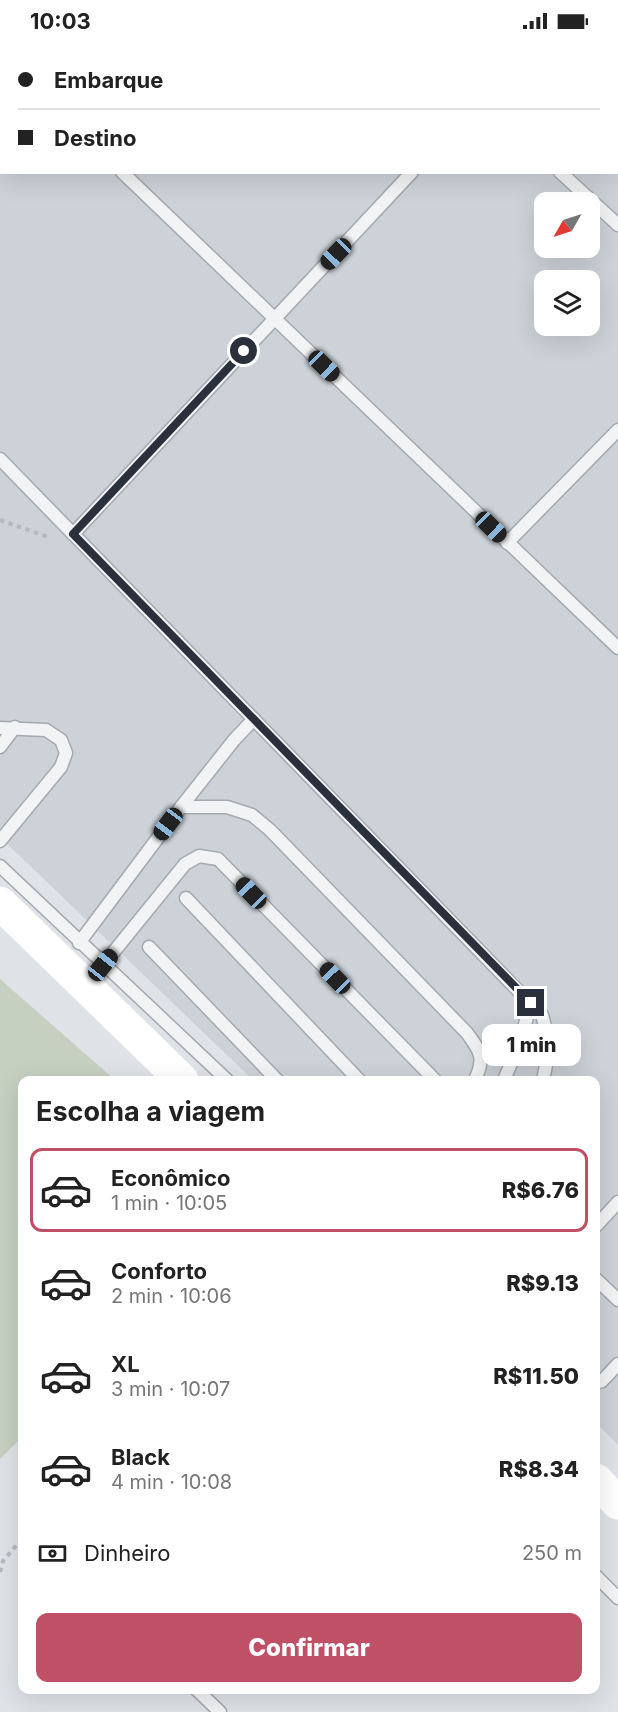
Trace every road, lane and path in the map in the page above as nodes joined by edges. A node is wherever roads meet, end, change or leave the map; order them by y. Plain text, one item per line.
1 (124, 174) edge
2 (410, 174) edge
3 (562, 174) edge
4 (618, 225) edge
5 (274, 318) junction
6 (618, 430) edge
7 (0, 459) edge
8 (0, 520) edge
9 (73, 534) junction
10 (507, 543) junction
11 (88, 550) junction
12 (618, 648) edge
13 (254, 719) junction
14 (15, 727) junction
15 (0, 728) edge
16 (0, 747) edge
17 (181, 807) junction
18 (0, 841) edge
19 (0, 866) edge
20 (186, 898) dead end
21 (0, 903) edge
22 (79, 943) junction
23 (149, 947) dead end
24 (103, 965) junction
25 (531, 1003) junction
26 (178, 1076) edge
27 (223, 1076) edge
28 (273, 1076) edge
29 (355, 1076) edge
30 (431, 1076) edge
31 (477, 1076) edge
32 (506, 1076) edge
33 (544, 1076) edge
34 (618, 1202) edge
35 (600, 1222) edge
36 (600, 1283) edge
37 (618, 1299) edge
38 (618, 1364) edge
39 (600, 1382) edge
40 (600, 1484) edge
41 (618, 1503) edge
42 (18, 1544) edge
43 (0, 1572) edge
44 (600, 1580) edge
45 (618, 1598) edge
46 (201, 1694) edge
47 (220, 1712) edge

1 - 5 lane
2 - 5 lane
3 - 4 lane
5 - 9 lane
5 - 10 lane
6 - 10 lane
7 - 9 lane
8 - 11 path
9 - 11 lane
10 - 12 lane
11 - 13 lane
13 - 17 lane
13 - 25 lane
14 - 15 lane
14 - 16 lane
14 - 18 lane
17 - 22 lane
17 - 31 lane
19 - 22 lane
20 - 29 lane
21 - 26 main road
22 - 24 lane
23 - 28 lane
24 - 27 lane
24 - 30 lane
25 - 32 lane
25 - 33 lane
34 - 35 lane
36 - 37 lane
38 - 39 lane
40 - 41 main road
42 - 43 path
44 - 45 lane
46 - 47 lane

